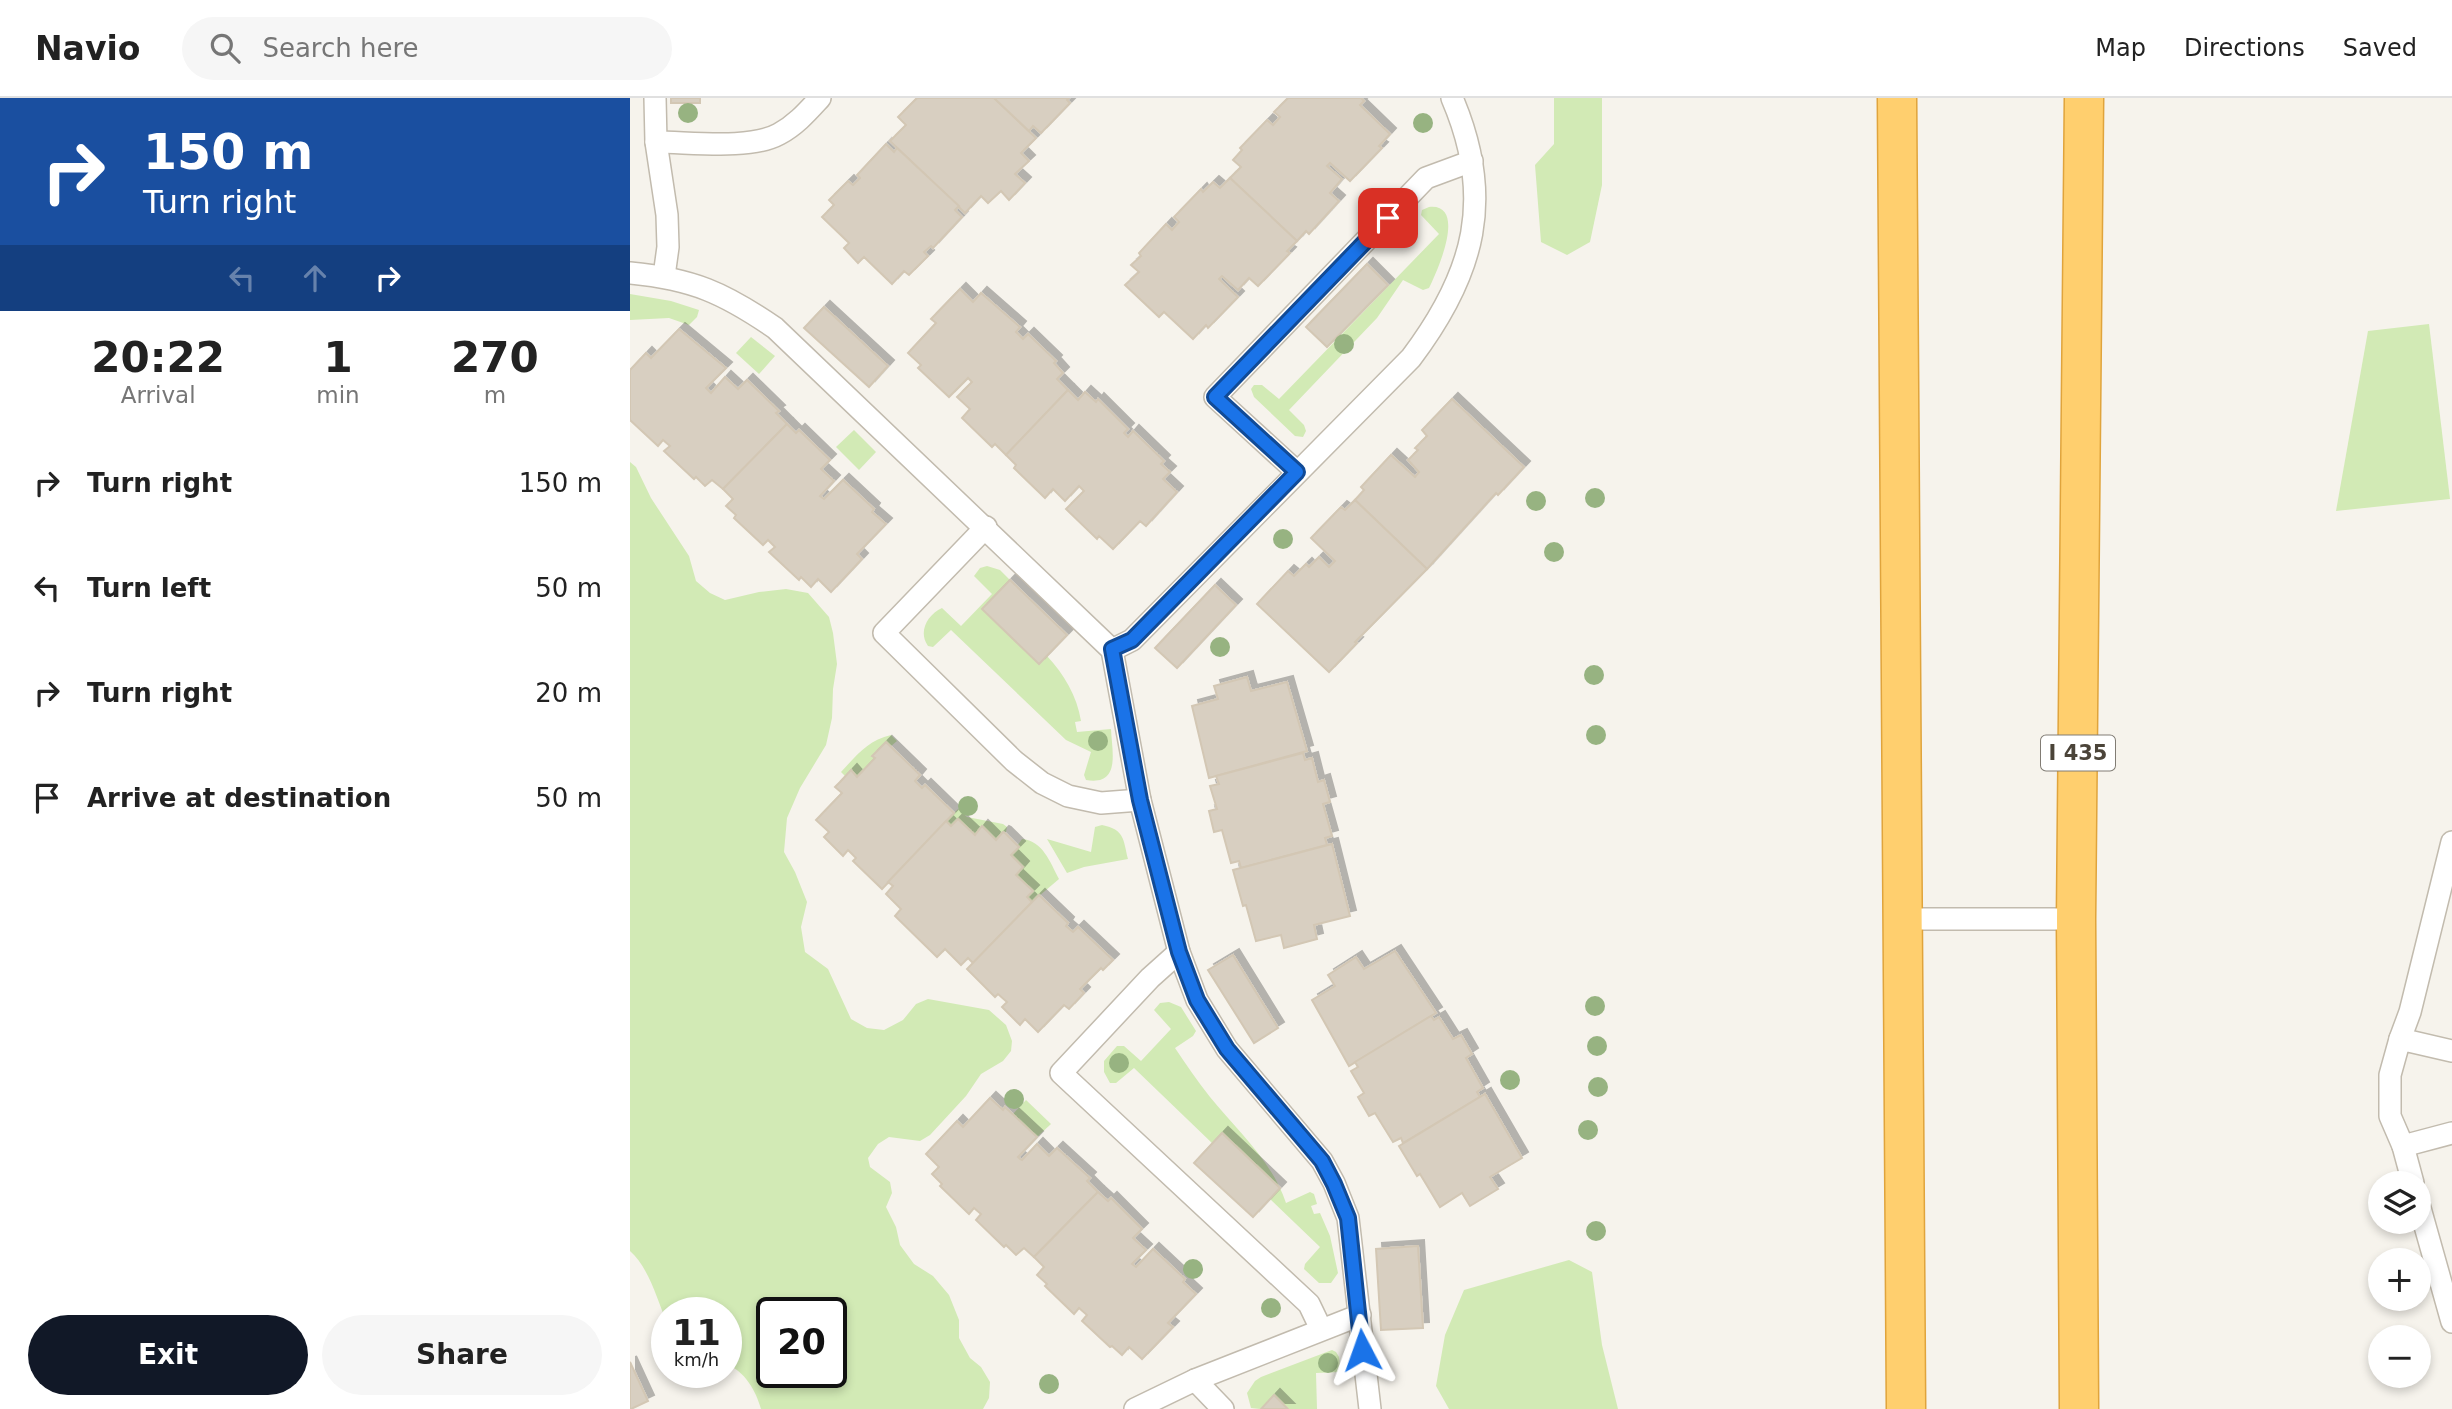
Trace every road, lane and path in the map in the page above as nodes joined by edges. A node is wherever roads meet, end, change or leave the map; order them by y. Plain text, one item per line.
1 (655, 98) edge
2 (820, 98) edge
3 (1452, 98) edge
4 (1897, 98) edge
5 (2084, 98) edge
6 (656, 142) junction
7 (1472, 161) junction
8 (630, 273) edge
9 (664, 276) junction
10 (1297, 472) junction
11 (986, 527) junction
12 (1112, 649) junction
13 (1140, 800) junction
14 (2452, 842) edge
15 (1902, 919) junction
16 (2076, 919) junction
17 (1179, 952) junction
18 (2400, 1039) junction
19 (2452, 1051) edge
20 (2452, 1133) edge
21 (2403, 1146) junction
22 (2410, 1171) edge
23 (2427, 1234) edge
24 (1360, 1315) junction
25 (2452, 1322) edge
26 (1321, 1329) junction
27 (1195, 1380) junction
28 (1135, 1409) edge
29 (1223, 1409) edge
30 (1370, 1409) edge
31 (1906, 1409) edge
32 (2079, 1409) edge

1 - 6 lane
2 - 6 lane
3 - 7 lane
4 - 15 highway
5 - 16 highway, I 435
6 - 9 lane
7 - 10 lane
7 - 10 lane
8 - 9 lane
9 - 11 lane
10 - 12 lane
11 - 12 lane
11 - 13 lane
12 - 13 lane
13 - 17 lane
14 - 18 lane
15 - 16 lane
15 - 31 highway
16 - 32 highway, I 435
17 - 24 lane
17 - 26 lane
18 - 19 lane
18 - 21 lane
20 - 21 lane
21 - 22 lane
23 - 25 lane
24 - 26 lane
24 - 30 lane
26 - 27 lane
27 - 28 lane
27 - 29 lane

